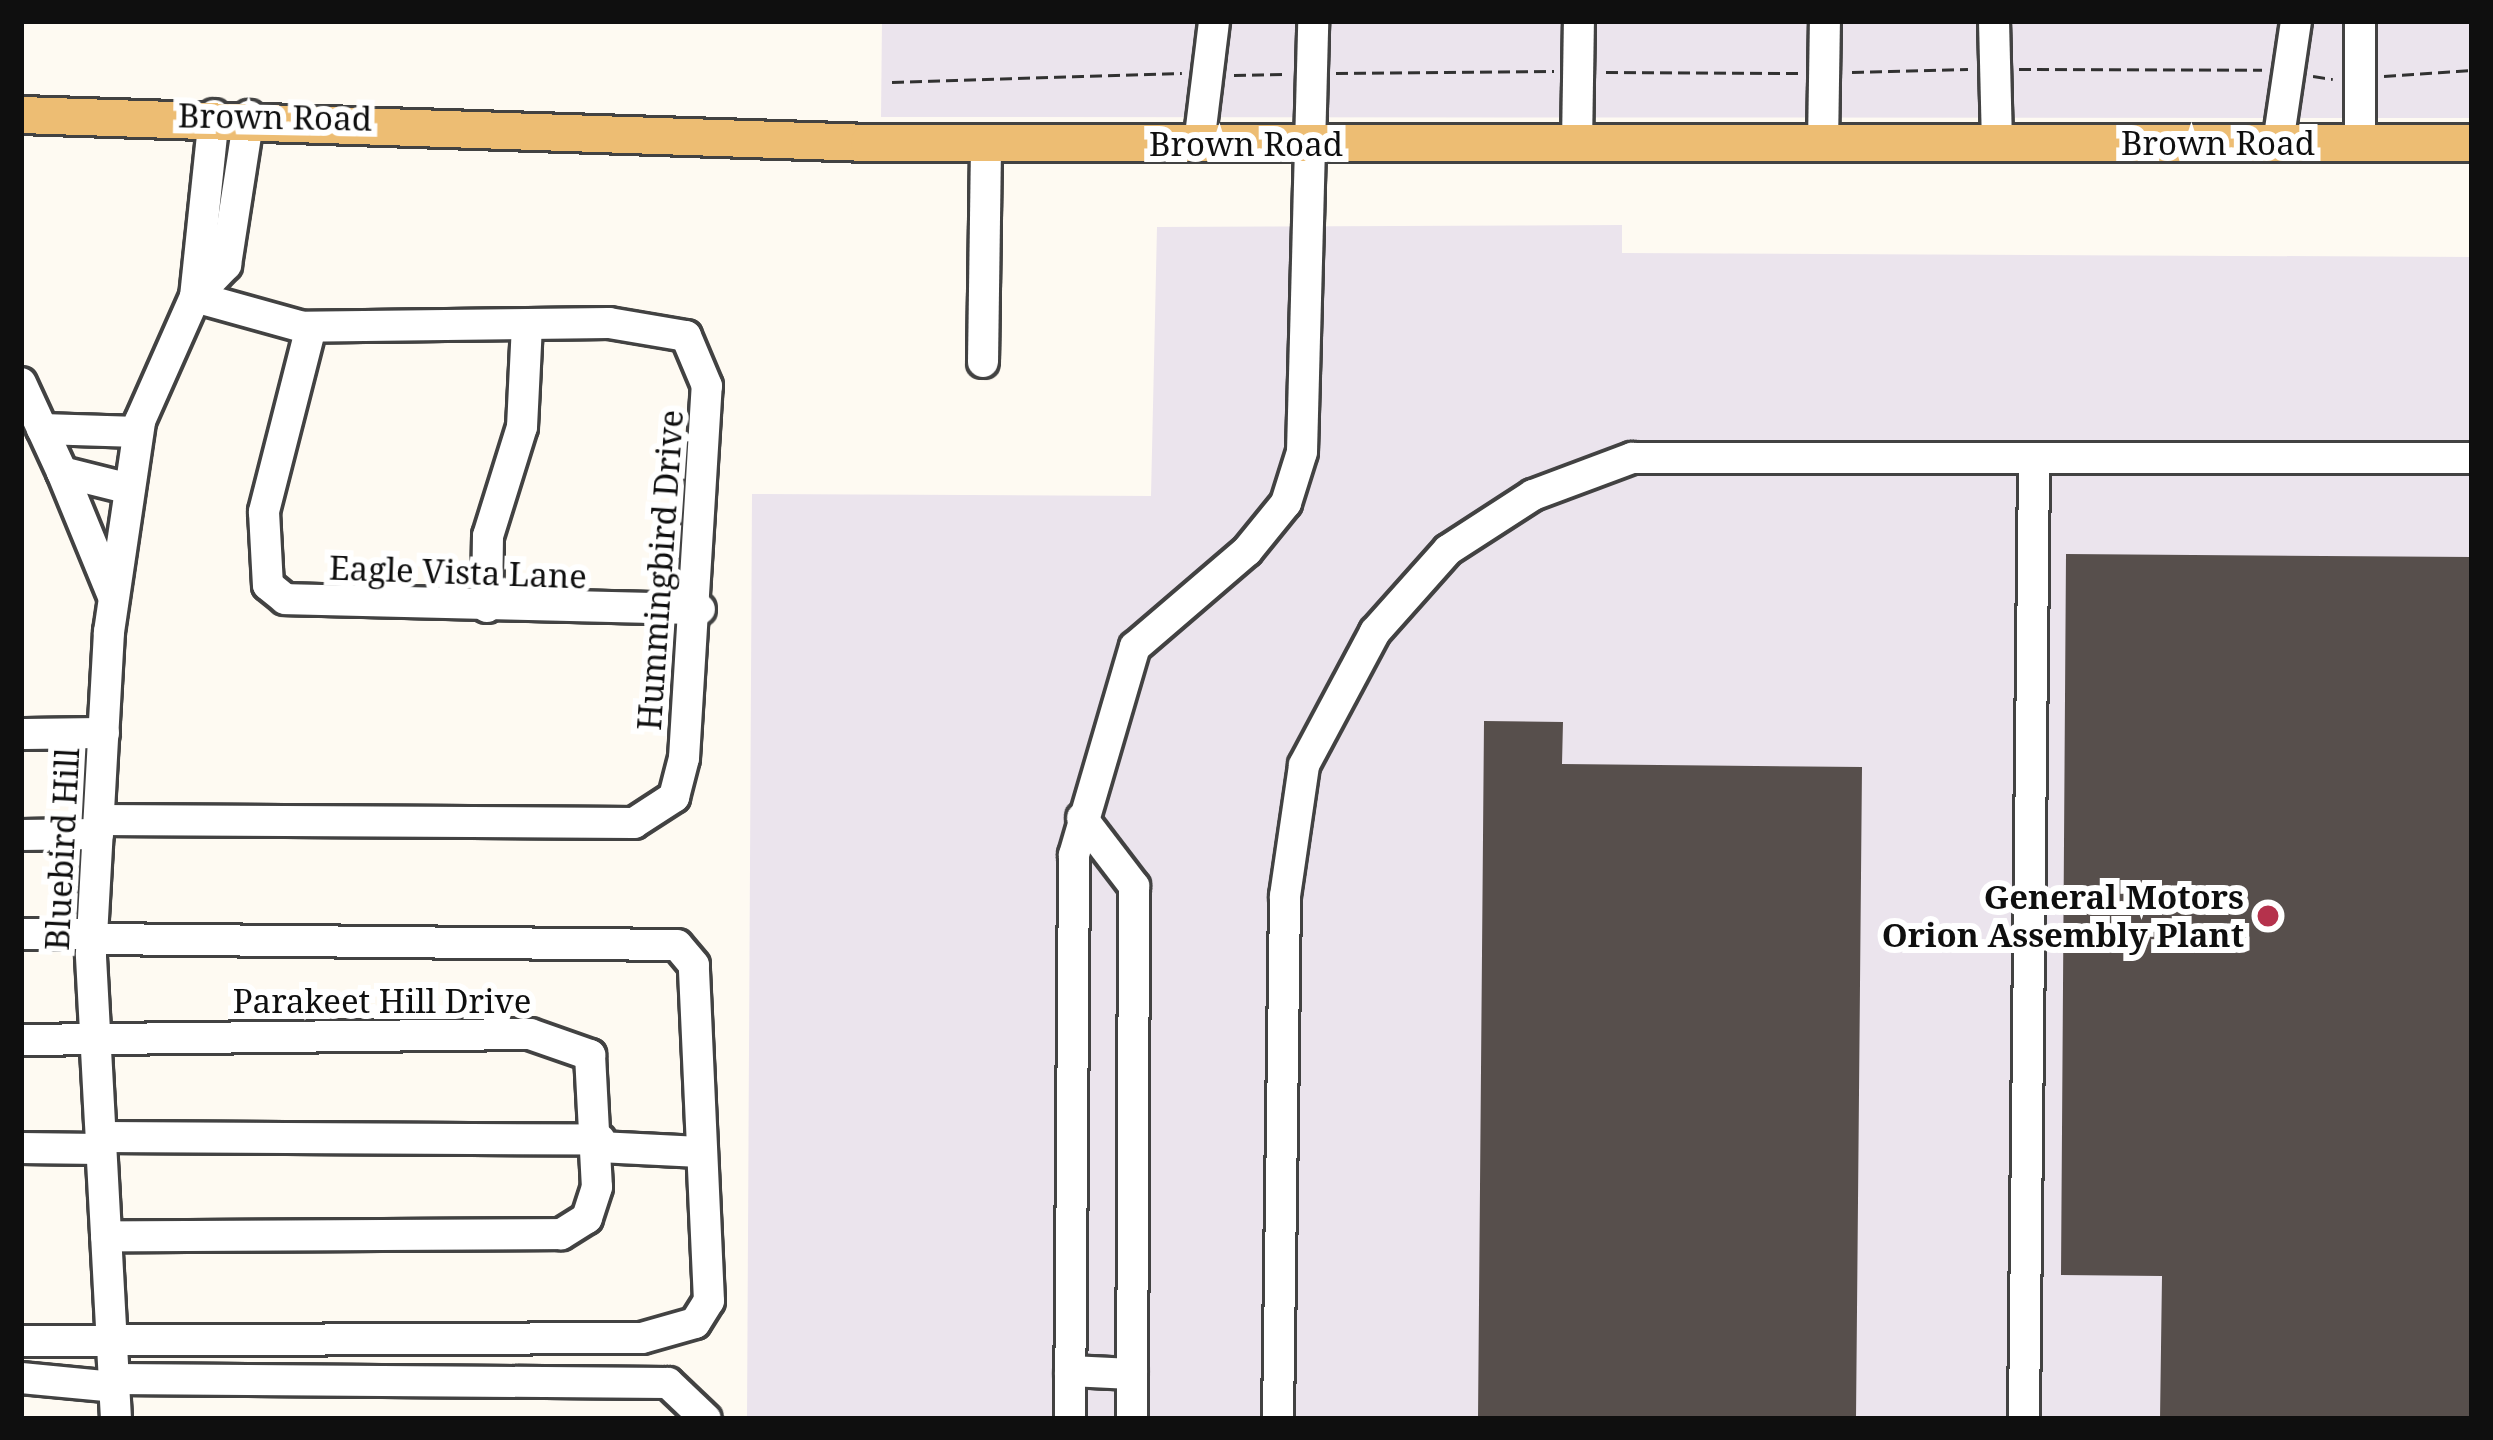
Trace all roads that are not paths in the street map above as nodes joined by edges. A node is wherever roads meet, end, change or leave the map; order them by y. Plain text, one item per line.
1 (1214, 21) edge
2 (1313, 21) edge
3 (1579, 21) edge
4 (1825, 21) edge
5 (1994, 21) edge
6 (2296, 21) edge
7 (2360, 21) edge
8 (21, 115) edge
9 (231, 116) junction
10 (2278, 143) junction
11 (2360, 143) junction
12 (2472, 143) edge
13 (986, 144) junction
14 (1199, 144) junction
15 (1312, 144) junction
16 (1576, 144) junction
17 (1823, 144) junction
18 (1997, 144) junction
19 (195, 296) junction
20 (527, 325) junction
21 (311, 328) junction
22 (983, 362) dead end
23 (21, 383) edge
24 (42, 429) junction
25 (138, 432) junction
26 (2472, 458) edge
27 (2034, 459) junction
28 (62, 472) junction
29 (126, 488) junction
30 (113, 595) junction
31 (487, 607) junction
32 (700, 609) junction
33 (104, 733) junction
34 (21, 734) edge
35 (1082, 818) junction
36 (98, 827) junction
37 (21, 835) edge
38 (21, 934) edge
39 (91, 937) junction
40 (95, 1038) junction
41 (21, 1040) edge
42 (101, 1143) junction
43 (600, 1144) junction
44 (21, 1148) edge
45 (700, 1152) junction
46 (106, 1236) junction
47 (111, 1340) junction
48 (21, 1341) edge
49 (1070, 1371) junction
50 (1132, 1374) junction
51 (21, 1378) edge
52 (114, 1383) junction
53 (116, 1419) edge
54 (706, 1419) edge
55 (1070, 1419) edge
56 (1132, 1419) edge
57 (1278, 1419) edge
58 (2024, 1419) edge

1 - 14 street
2 - 15 street
3 - 16 street
4 - 17 street
5 - 18 street
6 - 10 street
7 - 11 street
8 - 9 main road, Brown Road
9 - 13 main road, Brown Road
9 - 19 street, Bluebird Hill
10 - 11 main road, Brown Road
10 - 18 main road, Brown Road
11 - 12 main road, Brown Road
13 - 14 main road, Brown Road
13 - 22 street
14 - 15 main road, Brown Road
15 - 16 main road, Brown Road
15 - 35 street
16 - 17 main road, Brown Road
17 - 18 main road, Brown Road
19 - 21 street, Hummingbird Drive
19 - 25 street, Bluebird Hill
20 - 21 street, Hummingbird Drive
20 - 31 street
20 - 32 street, Hummingbird Drive
21 - 31 street, Eagle Vista Lane
23 - 24 street
24 - 25 street
24 - 28 street
25 - 29 street, Bluebird Hill
26 - 27 street
27 - 57 street
27 - 58 street
28 - 29 street
28 - 30 street
29 - 30 street, Bluebird Hill
30 - 33 street, Bluebird Hill
31 - 32 street, Eagle Vista Lane
32 - 36 street, Hummingbird Drive
33 - 34 street
33 - 36 street, Bluebird Hill
35 - 49 street
35 - 50 street
36 - 37 street
36 - 39 street, Bluebird Hill
38 - 39 street
39 - 40 street, Bluebird Hill
39 - 45 street
40 - 41 street, Parakeet Hill Drive
40 - 42 street, Bluebird Hill
40 - 43 street, Parakeet Hill Drive
42 - 43 street
42 - 44 street
42 - 46 street, Bluebird Hill
43 - 45 street
43 - 46 street, Parakeet Hill Drive
45 - 47 street
46 - 47 street, Bluebird Hill
47 - 48 street
47 - 52 street, Bluebird Hill
49 - 50 street
49 - 55 street
50 - 56 street
51 - 52 street
52 - 53 street, Bluebird Hill
52 - 54 street

